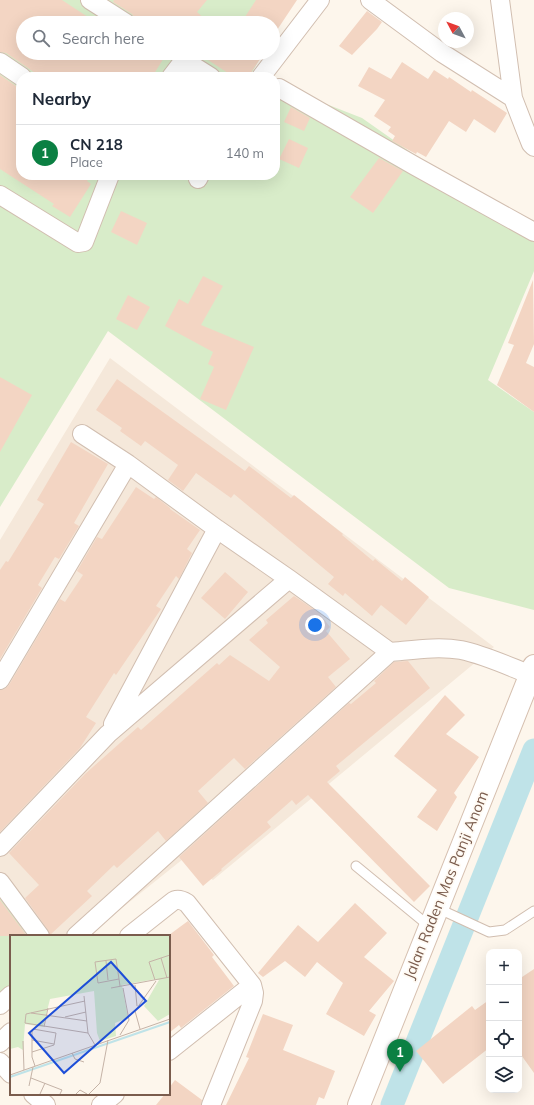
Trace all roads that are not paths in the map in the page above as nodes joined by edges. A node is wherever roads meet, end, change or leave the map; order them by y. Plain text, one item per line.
1 (90, 0) edge
2 (320, 0) edge
3 (370, 0) edge
4 (500, 0) edge
5 (115, 16) edge
6 (280, 52) edge
7 (177, 60) edge
8 (185, 60) edge
9 (274, 60) edge
10 (0, 62) edge
11 (173, 72) edge
12 (203, 72) edge
13 (265, 72) edge
14 (16, 73) edge
15 (280, 89) edge
16 (513, 98) junction
17 (534, 147) edge
18 (108, 180) edge
19 (0, 194) edge
20 (534, 232) edge
21 (82, 434) dead end
22 (128, 464) junction
23 (216, 529) junction
24 (289, 579) junction
25 (390, 652) junction
26 (532, 670) edge
27 (0, 680) edge
28 (108, 734) junction
29 (0, 847) edge
30 (356, 866) dead end
31 (0, 882) edge
32 (534, 911) edge
33 (440, 917) junction
34 (39, 935) edge
35 (77, 935) edge
36 (130, 935) edge
37 (252, 985) junction
38 (10, 996) edge
39 (0, 1005) edge
40 (10, 1033) edge
41 (0, 1043) edge
42 (170, 1050) edge
43 (0, 1062) edge
44 (10, 1073) edge
45 (34, 1095) edge
46 (114, 1095) edge
47 (46, 1105) edge
48 (101, 1105) edge
49 (210, 1105) edge
50 (359, 1105) edge

1 - 5 street
2 - 6 street
3 - 16 street
4 - 16 street
7 - 11 street
8 - 12 street
9 - 13 street
10 - 14 street
15 - 20 street
16 - 17 street
18 - 19 street
21 - 22 street
22 - 23 street
22 - 27 street
23 - 24 street
23 - 28 street
24 - 25 street
24 - 28 street
25 - 26 street
25 - 35 street
26 - 33 street, Jalan Raden Mas Panji Anom
28 - 29 street
30 - 33 lane
31 - 34 street
32 - 33 lane
33 - 50 street, Jalan Raden Mas Panji Anom
36 - 37 street
37 - 42 street
37 - 49 street
38 - 39 street
40 - 41 street
43 - 44 street
45 - 47 street
46 - 48 street

